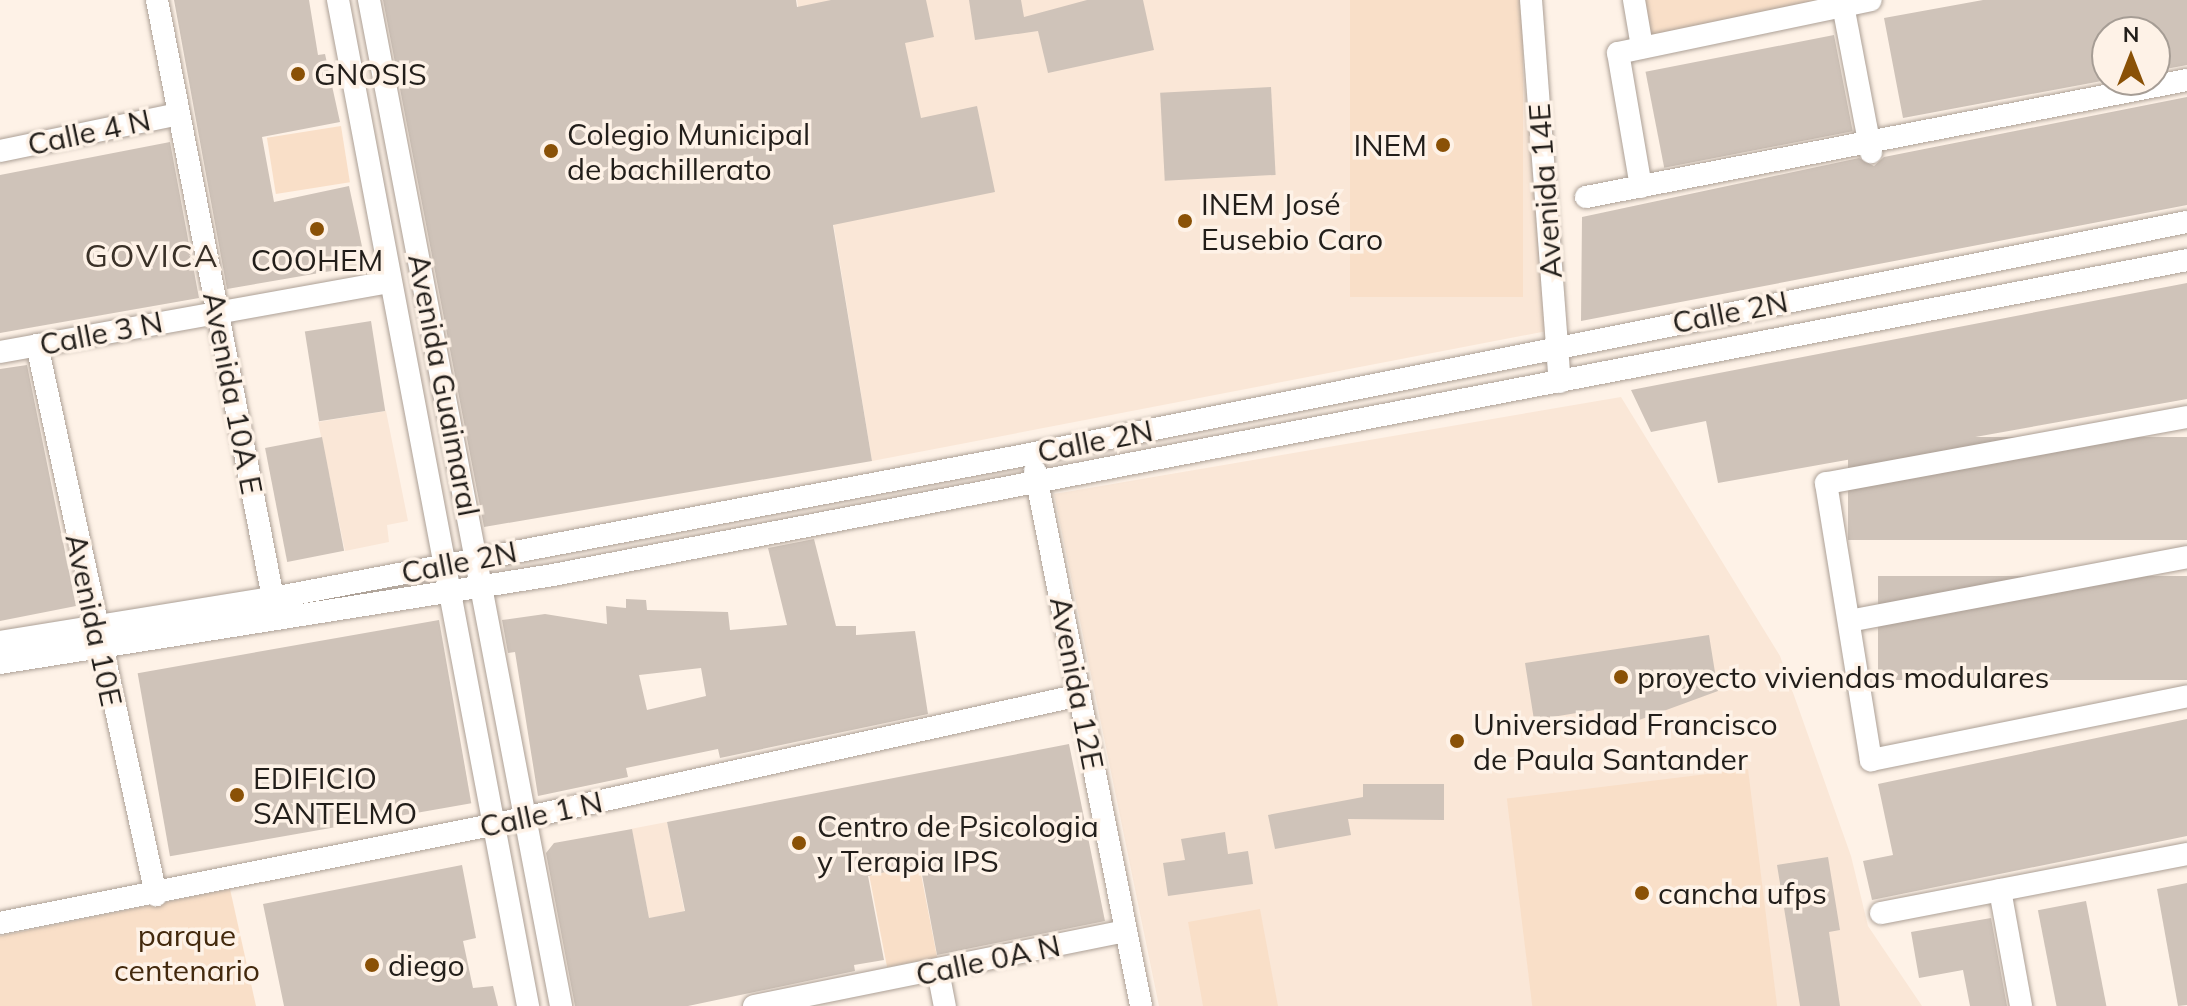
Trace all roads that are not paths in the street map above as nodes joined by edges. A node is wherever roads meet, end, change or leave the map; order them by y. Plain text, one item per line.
1 (157, 0) edge
2 (338, 0) edge
3 (369, 0) edge
4 (1531, 0) edge
5 (1634, 0) edge
6 (1871, 0) edge
7 (1842, 3) edge
8 (1642, 47) junction
9 (2187, 80) edge
10 (178, 114) junction
11 (1870, 146) junction
12 (0, 151) edge
13 (1641, 187) junction
14 (1586, 197) dead end
15 (2187, 222) edge
16 (2187, 260) edge
17 (1988, 262) junction
18 (390, 282) junction
19 (1994, 298) junction
20 (217, 310) junction
21 (1721, 314) junction
22 (37, 345) junction
23 (1556, 347) junction
24 (1728, 348) junction
25 (0, 352) edge
26 (1560, 382) junction
27 (2187, 417) edge
28 (1030, 454) junction
29 (1038, 483) junction
30 (2187, 557) edge
31 (477, 558) junction
32 (443, 565) junction
33 (482, 586) junction
34 (449, 593) junction
35 (273, 598) junction
36 (1849, 621) junction
37 (98, 639) junction
38 (0, 642) edge
39 (0, 663) edge
40 (1080, 695) junction
41 (2187, 696) edge
42 (527, 818) junction
43 (492, 825) junction
44 (2187, 854) edge
45 (2000, 890) junction
46 (156, 895) junction
47 (1881, 913) dead end
48 (0, 923) edge
49 (1126, 931) junction
50 (938, 971) junction
51 (528, 1006) edge
52 (561, 1006) edge
53 (754, 1006) edge
54 (945, 1006) edge
55 (1141, 1006) edge
56 (2021, 1006) edge

1 - 10 street, Avenida 10A E
2 - 18 street, Avenida Guaimaral
3 - 31 street, Avenida Guaimaral
4 - 23 street, Avenida 14E
5 - 8 street
6 - 7 street
7 - 8 street
7 - 11 street
8 - 13 street
9 - 11 street
10 - 12 street, Calle 4 N
10 - 20 street, Avenida 10A E
11 - 13 street
13 - 14 street
15 - 17 street, Calle 2N
16 - 19 street, Calle 2N
17 - 19 street
17 - 21 street, Calle 2N
18 - 20 street, Calle 3 N
18 - 32 street, Avenida Guaimaral
19 - 24 street, Calle 2N
20 - 22 street, Calle 3 N
20 - 35 street, Avenida 10A E
21 - 23 street, Calle 2N
21 - 24 street
22 - 25 street, Calle 3 N
22 - 37 street, Avenida 10E
23 - 26 street, Avenida 14E
23 - 28 street, Calle 2N
24 - 26 street, Calle 2N
26 - 29 street, Calle 2N
27 - 36 street
28 - 29 street, Avenida 12E
28 - 31 street, Calle 2N
29 - 33 street, Calle 2N
29 - 40 street, Avenida 12E
30 - 36 street
31 - 32 street, Calle 2N
31 - 33 street, Avenida Guaimaral
32 - 34 street, Avenida Guaimaral
32 - 35 street, Calle 2N
33 - 34 street, Calle 2N
33 - 42 street, Avenida Guaimaral
34 - 37 street, Calle 2N
34 - 43 street, Avenida Guaimaral
35 - 37 street, Calle 2N
36 - 41 street
37 - 38 street, Calle 2N
37 - 39 street, Calle 2N
37 - 46 street, Avenida 10E
40 - 42 street, Calle 1 N
40 - 49 street, Avenida 12E
42 - 43 street, Calle 1 N
42 - 52 street, Avenida Guaimaral
43 - 46 street, Calle 1 N
43 - 51 street, Avenida Guaimaral
44 - 45 street
45 - 47 street
45 - 56 street
46 - 48 street, Calle 1 N
49 - 50 street, Calle 0A N
49 - 55 street, Avenida 12E
50 - 53 street, Calle 0A N
50 - 54 street

